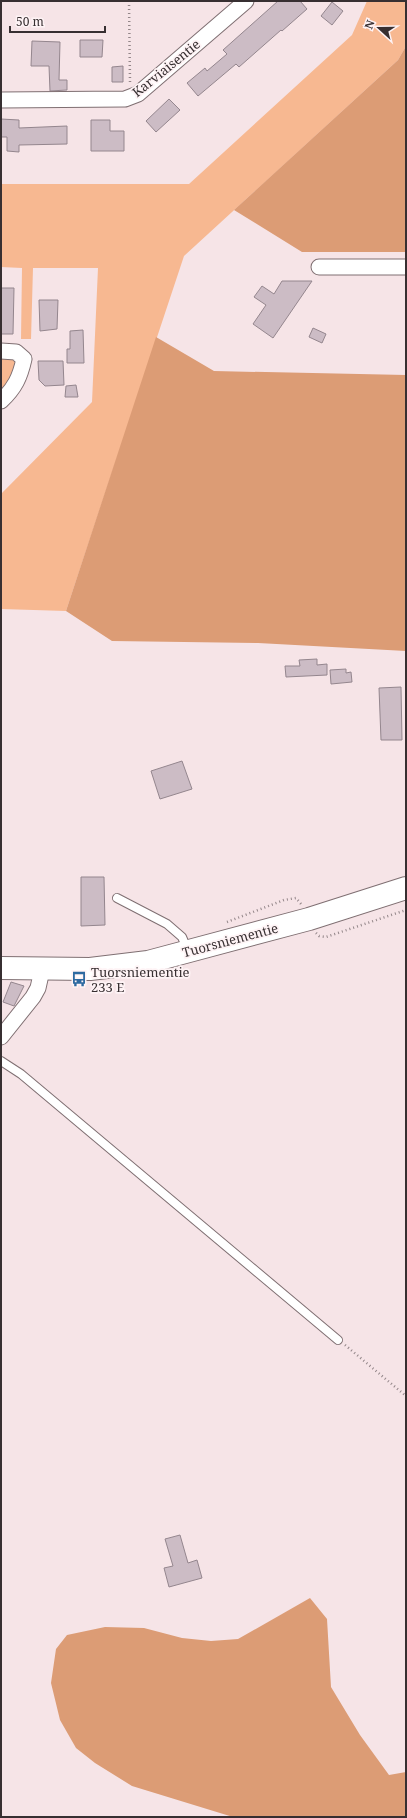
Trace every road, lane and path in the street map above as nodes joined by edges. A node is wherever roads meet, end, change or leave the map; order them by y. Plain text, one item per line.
1 (128, 1) edge
2 (246, 1) edge
3 (132, 96) junction
4 (1, 100) edge
5 (318, 267) dead end
6 (406, 267) edge
7 (1, 351) edge
8 (1, 401) edge
9 (406, 888) edge
10 (117, 898) dead end
11 (188, 952) junction
12 (1, 968) edge
13 (42, 970) junction
14 (1, 1037) edge
15 (1, 1061) edge
16 (338, 1340) joint
17 (406, 1396) edge

1 - 3 path
2 - 3 street, Karviaisentie
3 - 4 street, Karviaisentie
5 - 6 street
7 - 8 street
9 - 11 main road, Tuorsniementie
10 - 11 lane
11 - 13 main road, Tuorsniementie
12 - 13 main road, Tuorsniementie
13 - 14 street
15 - 16 lane
16 - 17 path

